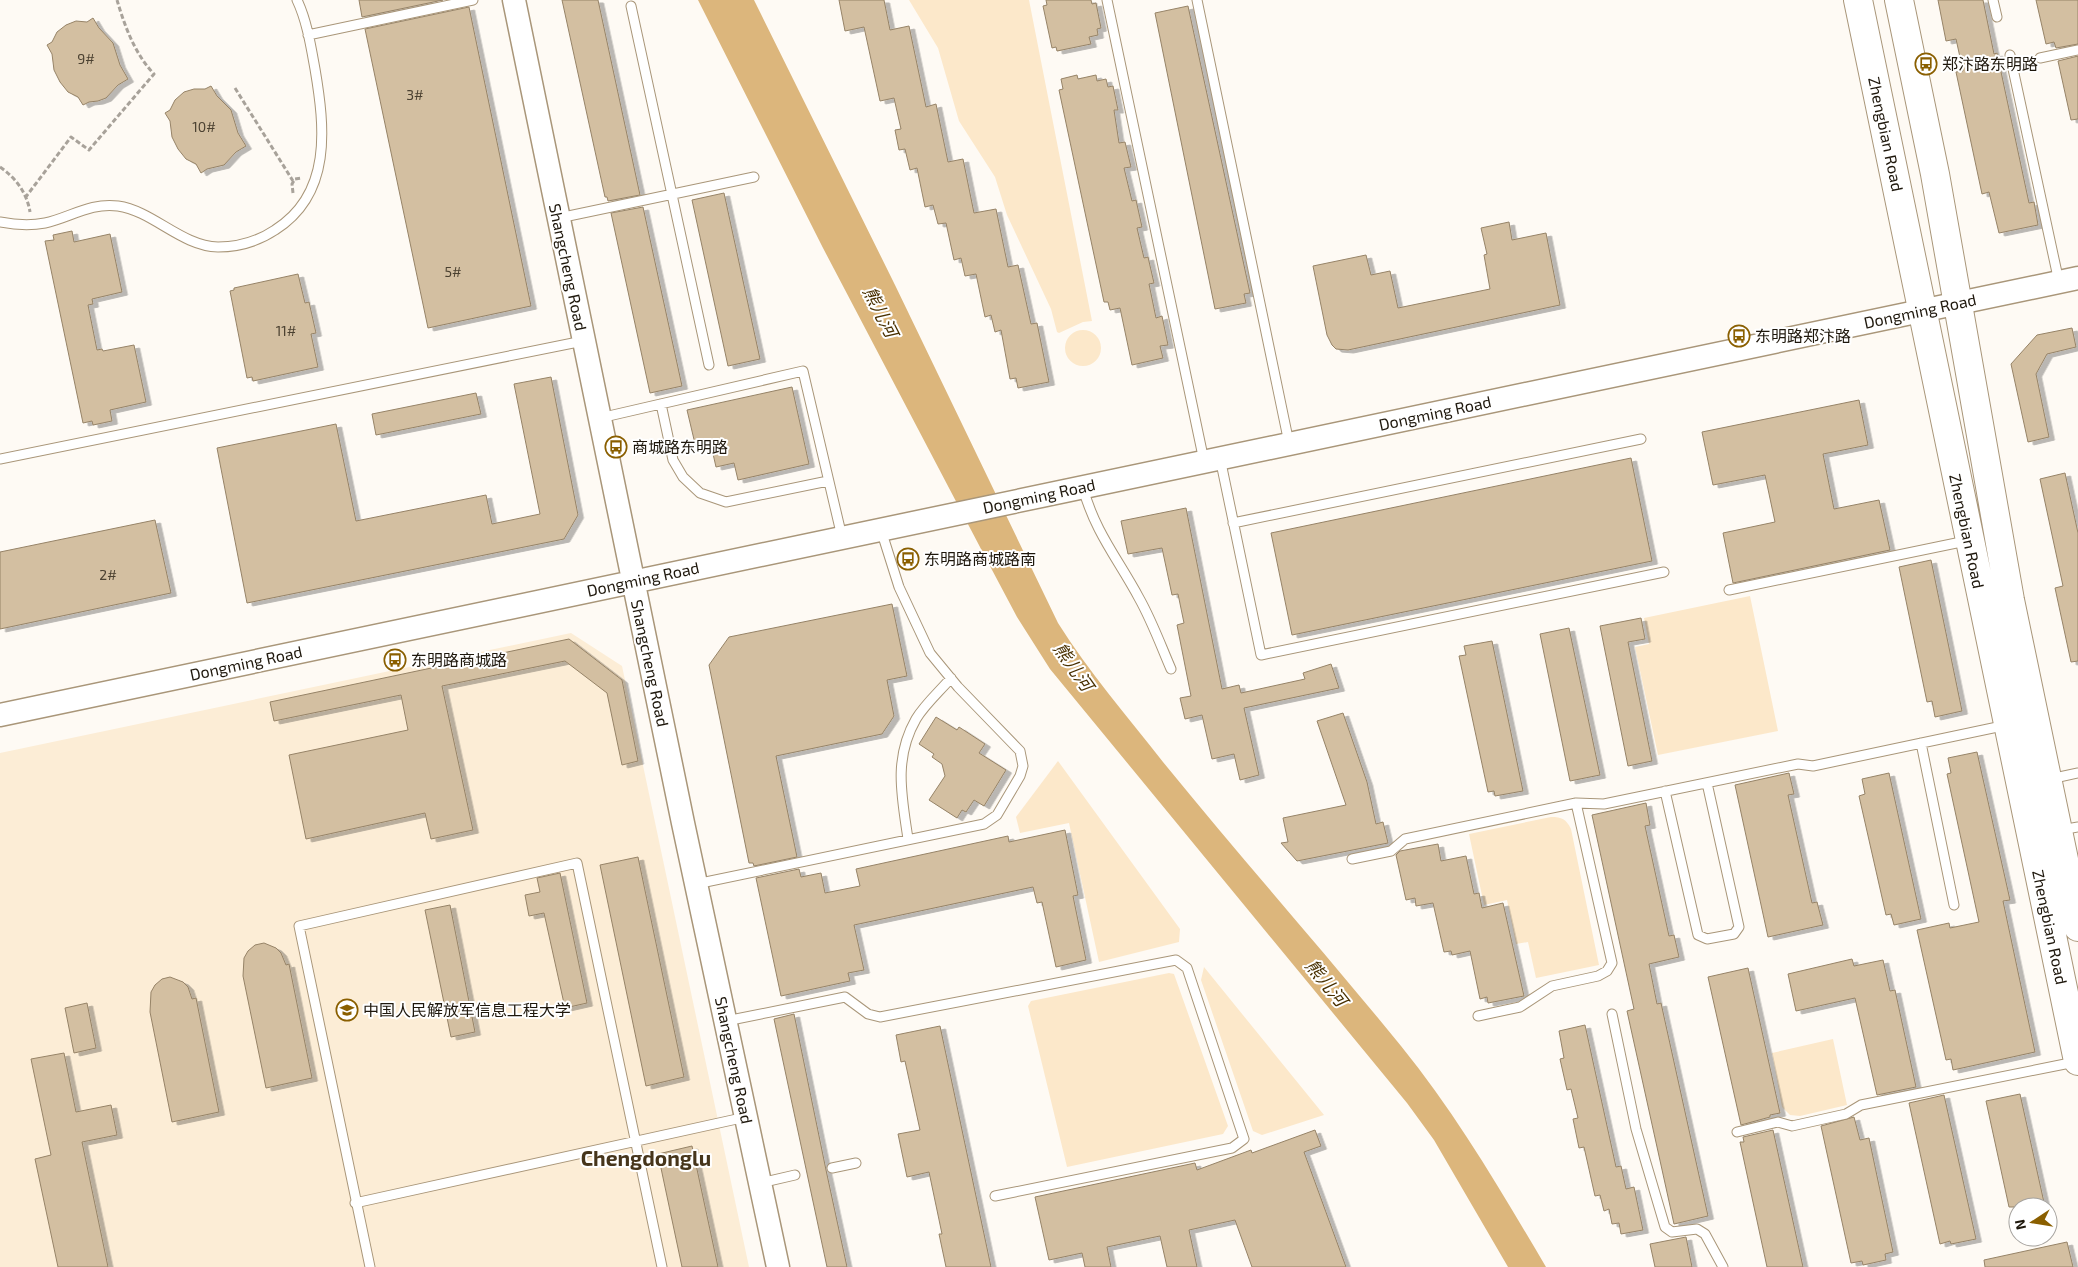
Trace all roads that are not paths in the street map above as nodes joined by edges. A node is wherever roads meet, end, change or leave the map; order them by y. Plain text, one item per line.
1 (297, 0) edge
2 (473, 0) edge
3 (514, 0) edge
4 (1107, 0) edge
5 (1197, 0) edge
6 (1858, 0) edge
7 (1900, 0) edge
8 (1993, 0) edge
9 (631, 6) dead end
10 (1997, 16) dead end
11 (308, 35) junction
12 (2078, 50) edge
13 (2010, 55) dead end
14 (2040, 58) dead end
15 (754, 177) dead end
16 (672, 194) junction
17 (558, 218) junction
18 (0, 222) edge
19 (2069, 280) edge
20 (1958, 303) junction
21 (1922, 311) junction
22 (584, 341) junction
23 (709, 365) dead end
24 (661, 404) junction
25 (600, 418) junction
26 (1641, 439) dead end
27 (1289, 444) junction
28 (0, 459) edge
29 (1212, 460) junction
30 (828, 481) junction
31 (1083, 487) junction
32 (1233, 523) junction
33 (881, 529) junction
34 (842, 537) junction
35 (1969, 540) junction
36 (1664, 572) dead end
37 (633, 581) junction
38 (1729, 590) dead end
39 (1171, 669) dead end
40 (951, 678) junction
41 (0, 715) edge
42 (2008, 725) junction
43 (1921, 743) junction
44 (2078, 773) edge
45 (2047, 779) junction
46 (1707, 783) junction
47 (1665, 791) junction
48 (1576, 803) junction
49 (2068, 829) edge
50 (908, 839) junction
51 (1352, 859) dead end
52 (696, 884) junction
53 (1954, 905) dead end
54 (2078, 927) edge
55 (1612, 1014) dead end
56 (1478, 1016) dead end
57 (725, 1021) junction
58 (2078, 1061) edge
59 (746, 1117) junction
60 (1737, 1132) dead end
61 (635, 1141) junction
62 (856, 1163) dead end
63 (832, 1168) dead end
64 (795, 1176) dead end
65 (760, 1183) junction
66 (996, 1196) dead end
67 (355, 1203) junction
68 (370, 1267) edge
69 (662, 1267) edge
70 (778, 1267) edge
71 (1723, 1267) edge

1 - 11 lane
2 - 11 lane
3 - 17 street, Shangcheng Road
4 - 29 lane
5 - 27 lane
6 - 21 main road, Zhengbian Road
7 - 20 main road, Zhengbian Road
8 - 10 lane
9 - 16 lane
11 - 18 lane
12 - 14 lane
13 - 19 lane
15 - 16 lane
16 - 17 lane
16 - 23 lane
17 - 22 street, Shangcheng Road
19 - 20 street, Dongming Road
20 - 21 street, Dongming Road
20 - 45 main road, Zhengbian Road
21 - 27 street, Dongming Road
21 - 35 main road, Zhengbian Road
22 - 25 street, Shangcheng Road
22 - 28 lane
24 - 25 lane
24 - 30 lane
24 - 30 lane
25 - 37 street, Shangcheng Road
26 - 32 lane
27 - 29 street, Dongming Road
29 - 31 street, Dongming Road
29 - 32 lane
30 - 34 lane
31 - 33 street, Dongming Road
31 - 39 lane
32 - 36 lane
33 - 34 street, Dongming Road
33 - 40 lane
34 - 37 street, Dongming Road
35 - 38 lane
35 - 42 main road, Zhengbian Road
37 - 41 street, Dongming Road
37 - 52 street, Shangcheng Road
40 - 50 lane
40 - 50 lane
42 - 43 lane
42 - 58 main road, Zhengbian Road
43 - 46 lane
43 - 53 lane
44 - 45 lane
45 - 49 main road, Zhengbian Road
46 - 47 lane
46 - 47 lane
47 - 48 lane
48 - 51 lane
48 - 56 lane
49 - 54 main road, Zhengbian Road
50 - 52 lane
52 - 57 street, Shangcheng Road
55 - 71 lane
57 - 59 street, Shangcheng Road
57 - 66 lane
58 - 60 lane
59 - 61 lane
59 - 65 street, Shangcheng Road
61 - 67 lane
61 - 67 lane
61 - 69 lane
62 - 63 lane
64 - 65 lane
65 - 70 street, Shangcheng Road
67 - 68 lane

